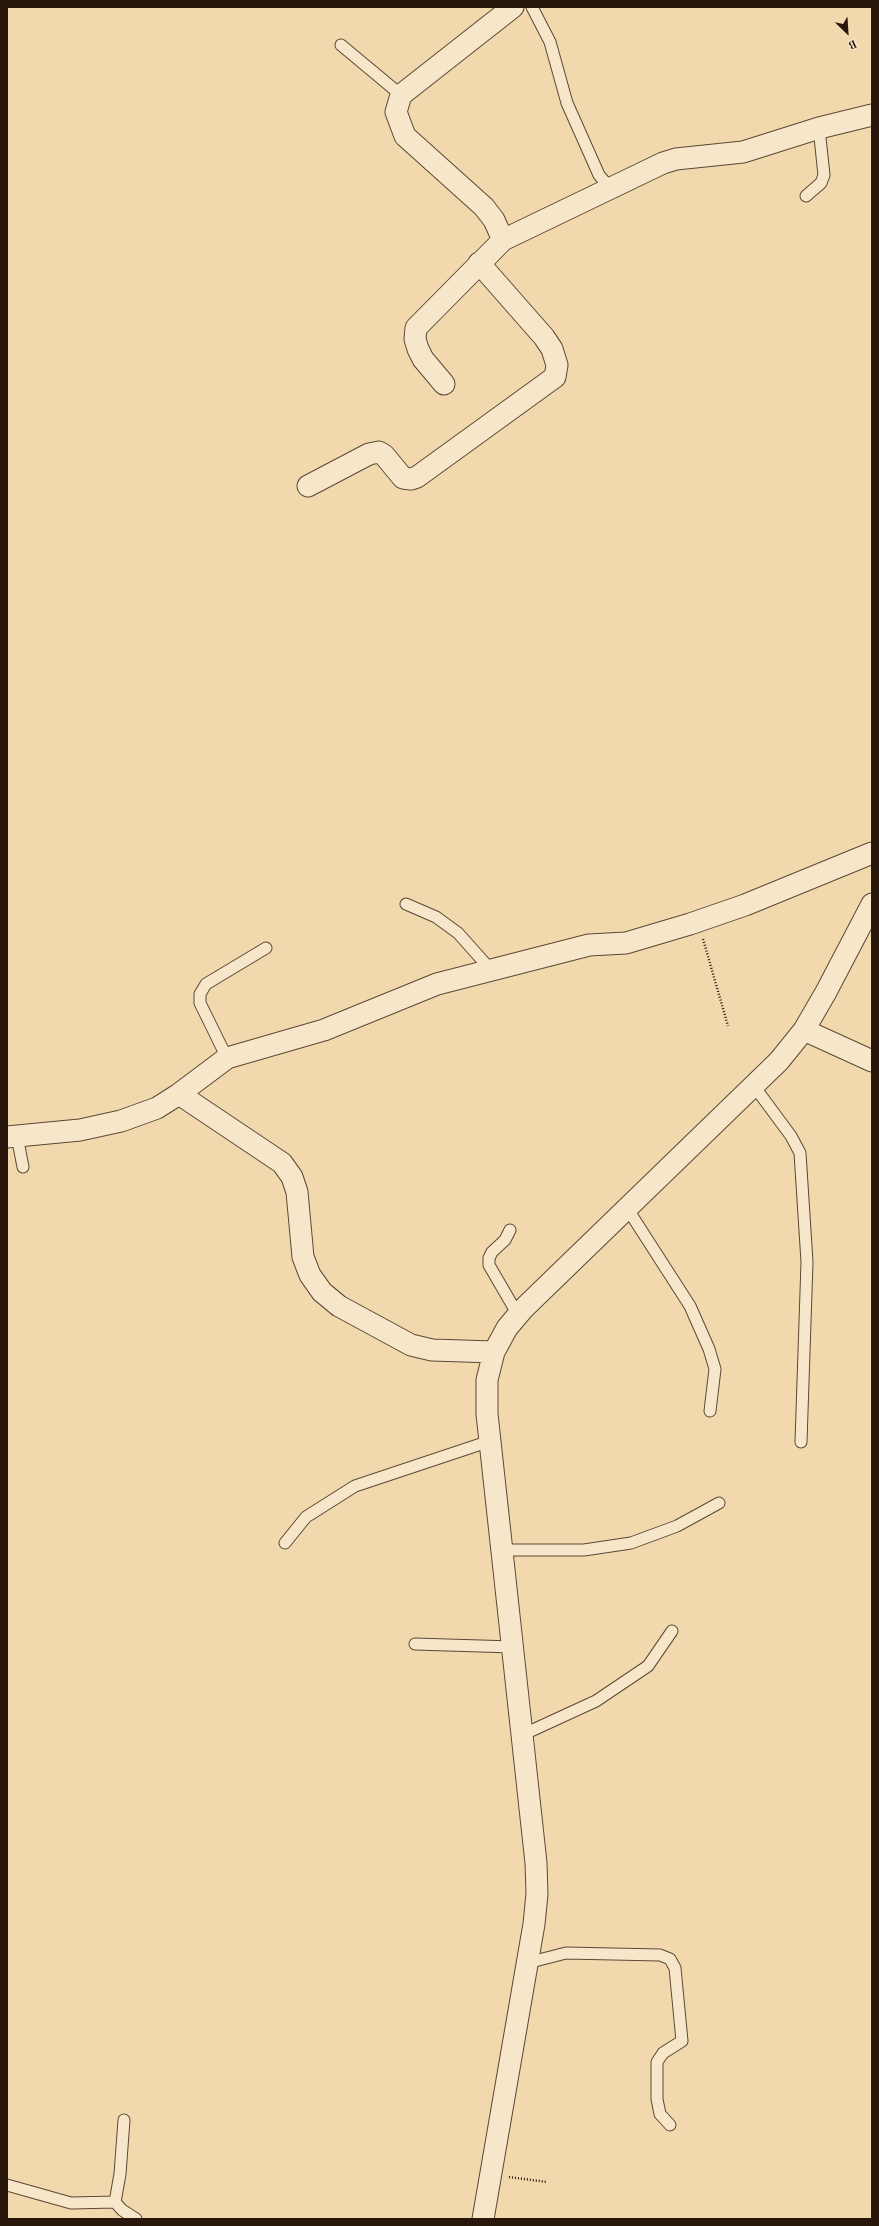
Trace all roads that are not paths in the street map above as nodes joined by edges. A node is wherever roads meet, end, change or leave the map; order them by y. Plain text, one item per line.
1 (513, 7) edge
2 (532, 7) edge
3 (342, 45) dead end
4 (401, 95) junction
5 (872, 115) edge
6 (819, 128) junction
7 (610, 188) junction
8 (806, 196) dead end
9 (503, 240) junction
10 (479, 263) junction
11 (444, 384) dead end
12 (308, 486) dead end
13 (872, 853) edge
14 (406, 904) dead end
15 (872, 904) edge
16 (266, 948) dead end
17 (491, 970) junction
18 (804, 1030) junction
19 (227, 1058) junction
20 (872, 1061) edge
21 (754, 1086) junction
22 (179, 1094) junction
23 (12, 1136) edge
24 (23, 1167) dead end
25 (627, 1208) junction
26 (510, 1230) dead end
27 (518, 1315) junction
28 (494, 1352) junction
29 (710, 1411) dead end
30 (490, 1441) junction
31 (801, 1442) dead end
32 (718, 1502) dead end
33 (285, 1543) dead end
34 (502, 1550) junction
35 (672, 1631) dead end
36 (415, 1644) dead end
37 (513, 1648) junction
38 (522, 1734) junction
39 (527, 1963) junction
40 (124, 2120) dead end
41 (670, 2125) dead end
42 (7, 2185) edge
43 (115, 2202) junction
44 (136, 2219) edge
45 (483, 2219) edge

1 - 4 street
2 - 7 lane
3 - 4 lane
4 - 9 street
5 - 6 street
6 - 7 street
6 - 8 lane
7 - 9 street
9 - 10 street
10 - 11 street
10 - 12 street
13 - 17 street
14 - 17 lane
15 - 18 street
16 - 19 lane
17 - 19 street
18 - 20 street
18 - 21 street
19 - 22 street
21 - 25 street
21 - 31 lane
22 - 23 street
22 - 28 street
23 - 24 lane
25 - 27 street
25 - 29 lane
26 - 27 lane
27 - 28 street
28 - 30 street
30 - 33 lane
30 - 34 street
32 - 34 lane
34 - 37 street
35 - 38 lane
36 - 37 lane
37 - 38 street
38 - 39 street
39 - 41 lane
39 - 45 street
40 - 43 lane
42 - 43 lane
43 - 44 lane

